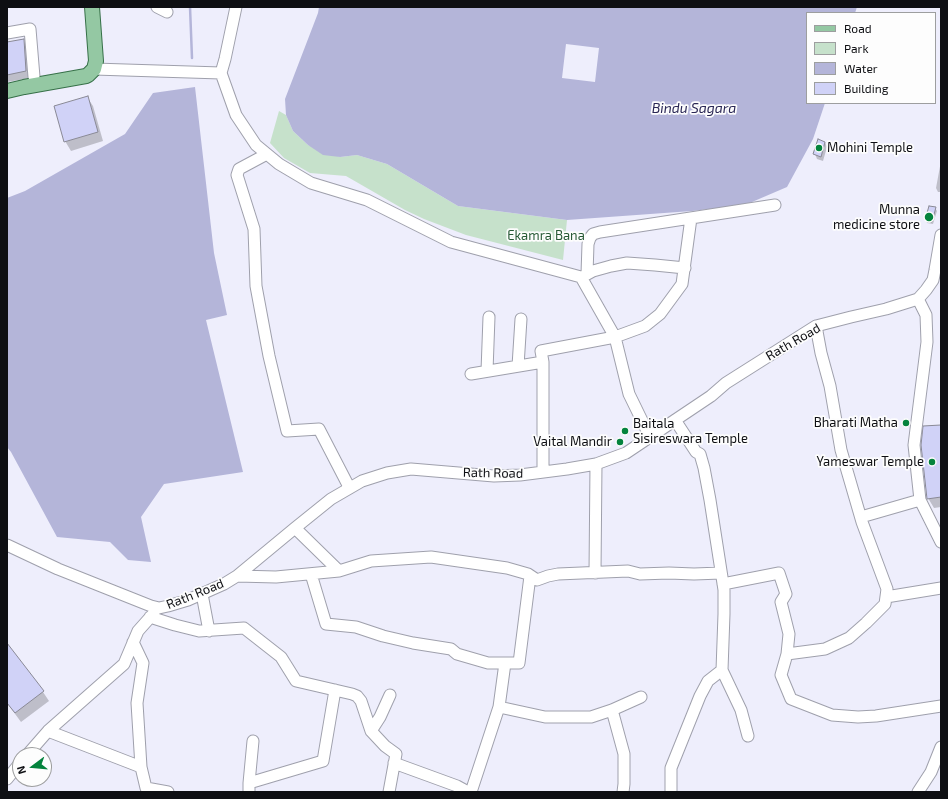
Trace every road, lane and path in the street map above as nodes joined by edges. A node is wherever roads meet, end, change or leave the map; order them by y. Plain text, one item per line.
1 (92, 7) edge
2 (157, 7) edge
3 (236, 7) edge
4 (167, 12) dead end
5 (7, 33) edge
6 (93, 70) junction
7 (220, 73) junction
8 (34, 78) junction
9 (7, 84) edge
10 (7, 91) edge
11 (266, 154) junction
12 (775, 205) dead end
13 (691, 218) junction
14 (941, 235) edge
15 (685, 268) junction
16 (938, 270) edge
17 (584, 276) junction
18 (918, 299) junction
19 (489, 317) dead end
20 (521, 319) dead end
21 (816, 326) junction
22 (615, 337) junction
23 (543, 362) junction
24 (518, 366) junction
25 (487, 371) junction
26 (471, 374) dead end
27 (675, 420) junction
28 (650, 437) junction
29 (596, 464) junction
30 (544, 472) junction
31 (347, 489) junction
32 (920, 500) junction
33 (861, 517) junction
34 (295, 528) junction
35 (940, 537) edge
36 (7, 545) edge
37 (339, 571) junction
38 (595, 573) junction
39 (311, 574) junction
40 (237, 576) junction
41 (530, 576) junction
42 (722, 578) junction
43 (941, 588) edge
44 (202, 594) junction
45 (886, 597) junction
46 (159, 608) junction
47 (150, 617) junction
48 (209, 631) junction
49 (133, 642) junction
50 (787, 654) junction
51 (506, 663) junction
52 (722, 670) junction
53 (335, 690) junction
54 (390, 695) dead end
55 (641, 697) dead end
56 (941, 706) edge
57 (499, 707) junction
58 (612, 710) junction
59 (48, 731) junction
60 (371, 731) junction
61 (748, 736) dead end
62 (253, 741) dead end
63 (34, 747) edge
64 (941, 747) edge
65 (394, 763) junction
66 (141, 767) junction
67 (249, 787) edge
68 (146, 790) edge
69 (168, 792) edge
70 (389, 792) edge
71 (468, 792) edge
72 (471, 792) edge
73 (623, 792) edge
74 (671, 792) edge
75 (918, 792) edge

1 - 6 main road
2 - 4 street
3 - 7 street
5 - 8 street
6 - 7 street
6 - 8 main road
6 - 10 main road
7 - 11 street
8 - 9 main road
11 - 17 street
11 - 31 street
12 - 13 street
13 - 15 street
13 - 17 street
14 - 16 street
15 - 17 street
15 - 22 street
16 - 18 street
17 - 22 street
18 - 21 street, Rath Road
18 - 32 street
19 - 25 street
20 - 24 street
21 - 27 street, Rath Road
21 - 33 street
22 - 23 street
22 - 28 street
23 - 24 street
23 - 30 street
24 - 25 street
25 - 26 street
27 - 28 street, Rath Road
27 - 42 street
28 - 29 street, Rath Road
29 - 30 street, Rath Road
29 - 38 street
30 - 31 street, Rath Road
31 - 34 street, Rath Road
32 - 33 street
32 - 35 street
33 - 45 street
34 - 37 street
34 - 40 street, Rath Road
36 - 46 street, Rath Road
37 - 39 street
37 - 41 street
38 - 41 street
38 - 42 street
39 - 40 street
39 - 51 street
40 - 44 street, Rath Road
41 - 51 street
42 - 50 street
42 - 52 street
43 - 45 street
44 - 46 street, Rath Road
44 - 48 street
45 - 50 street
46 - 47 street
47 - 48 street
47 - 49 street
48 - 53 street
49 - 59 street
49 - 66 street
50 - 56 street
51 - 57 street
52 - 61 street
52 - 74 street
53 - 60 street
53 - 67 street
54 - 60 street
55 - 58 street
57 - 58 street
57 - 72 street
58 - 73 street
59 - 63 street
59 - 66 street
60 - 65 street
62 - 67 street
64 - 75 street
65 - 70 street
65 - 71 street
66 - 68 street
68 - 69 street

